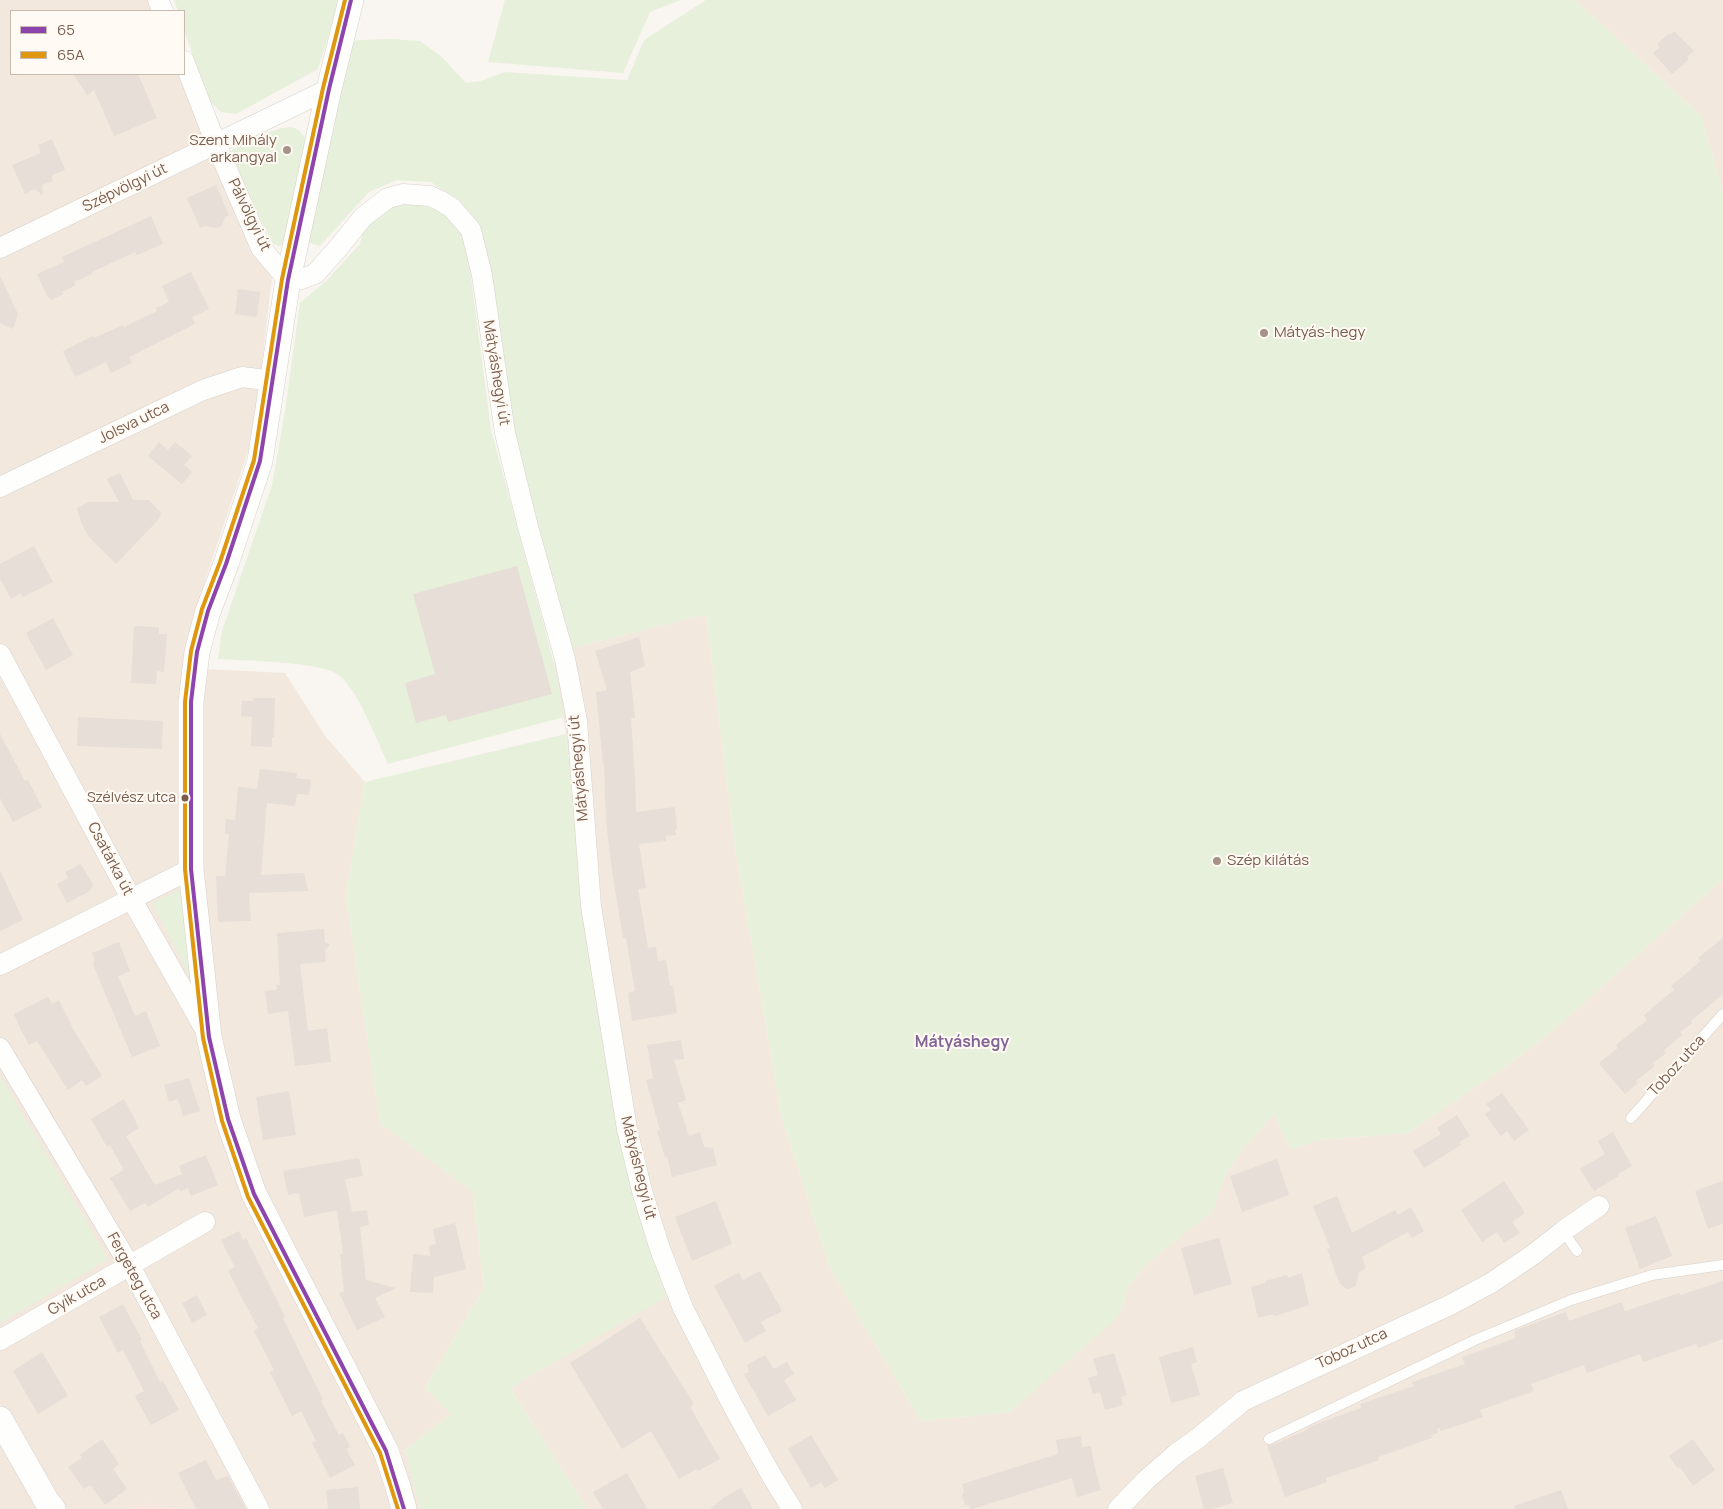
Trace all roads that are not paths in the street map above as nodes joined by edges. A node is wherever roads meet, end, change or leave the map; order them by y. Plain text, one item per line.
1 (351, 0) edge
2 (185, 64) edge
3 (328, 89) junction
4 (216, 144) junction
5 (0, 248) edge
6 (288, 280) junction
7 (274, 380) junction
8 (0, 487) edge
9 (0, 654) edge
10 (191, 869) junction
11 (132, 900) junction
12 (0, 965) edge
13 (1723, 1014) edge
14 (209, 1037) junction
15 (0, 1048) edge
16 (1631, 1118) dead end
17 (1599, 1206) dead end
18 (205, 1222) dead end
19 (1563, 1231) junction
20 (1577, 1251) dead end
21 (1723, 1265) edge
22 (130, 1266) junction
23 (0, 1340) edge
24 (0, 1419) edge
25 (1269, 1439) dead end
26 (53, 1509) edge
27 (259, 1509) edge
28 (404, 1509) edge
29 (792, 1509) edge
30 (1118, 1509) edge

1 - 3 street
2 - 4 street, Pálvölgyi út
3 - 4 street, Szépvölgyi út
3 - 6 street
4 - 5 street, Szépvölgyi út
4 - 6 street, Pálvölgyi út
6 - 7 street
6 - 29 street, Mátyáshegyi út
7 - 8 street, Jolsva utca
7 - 10 street
9 - 11 street, Csatárka út
10 - 11 street
10 - 14 street
11 - 12 street
11 - 14 street, Csatárka út
13 - 16 lane, Toboz utca
14 - 28 street
15 - 22 street, Fergeteg utca
17 - 19 street, Toboz utca
18 - 22 street, Gyík utca
19 - 20 lane
19 - 30 street, Toboz utca
21 - 25 lane
22 - 23 street, Gyík utca
22 - 27 street, Fergeteg utca
24 - 26 street

